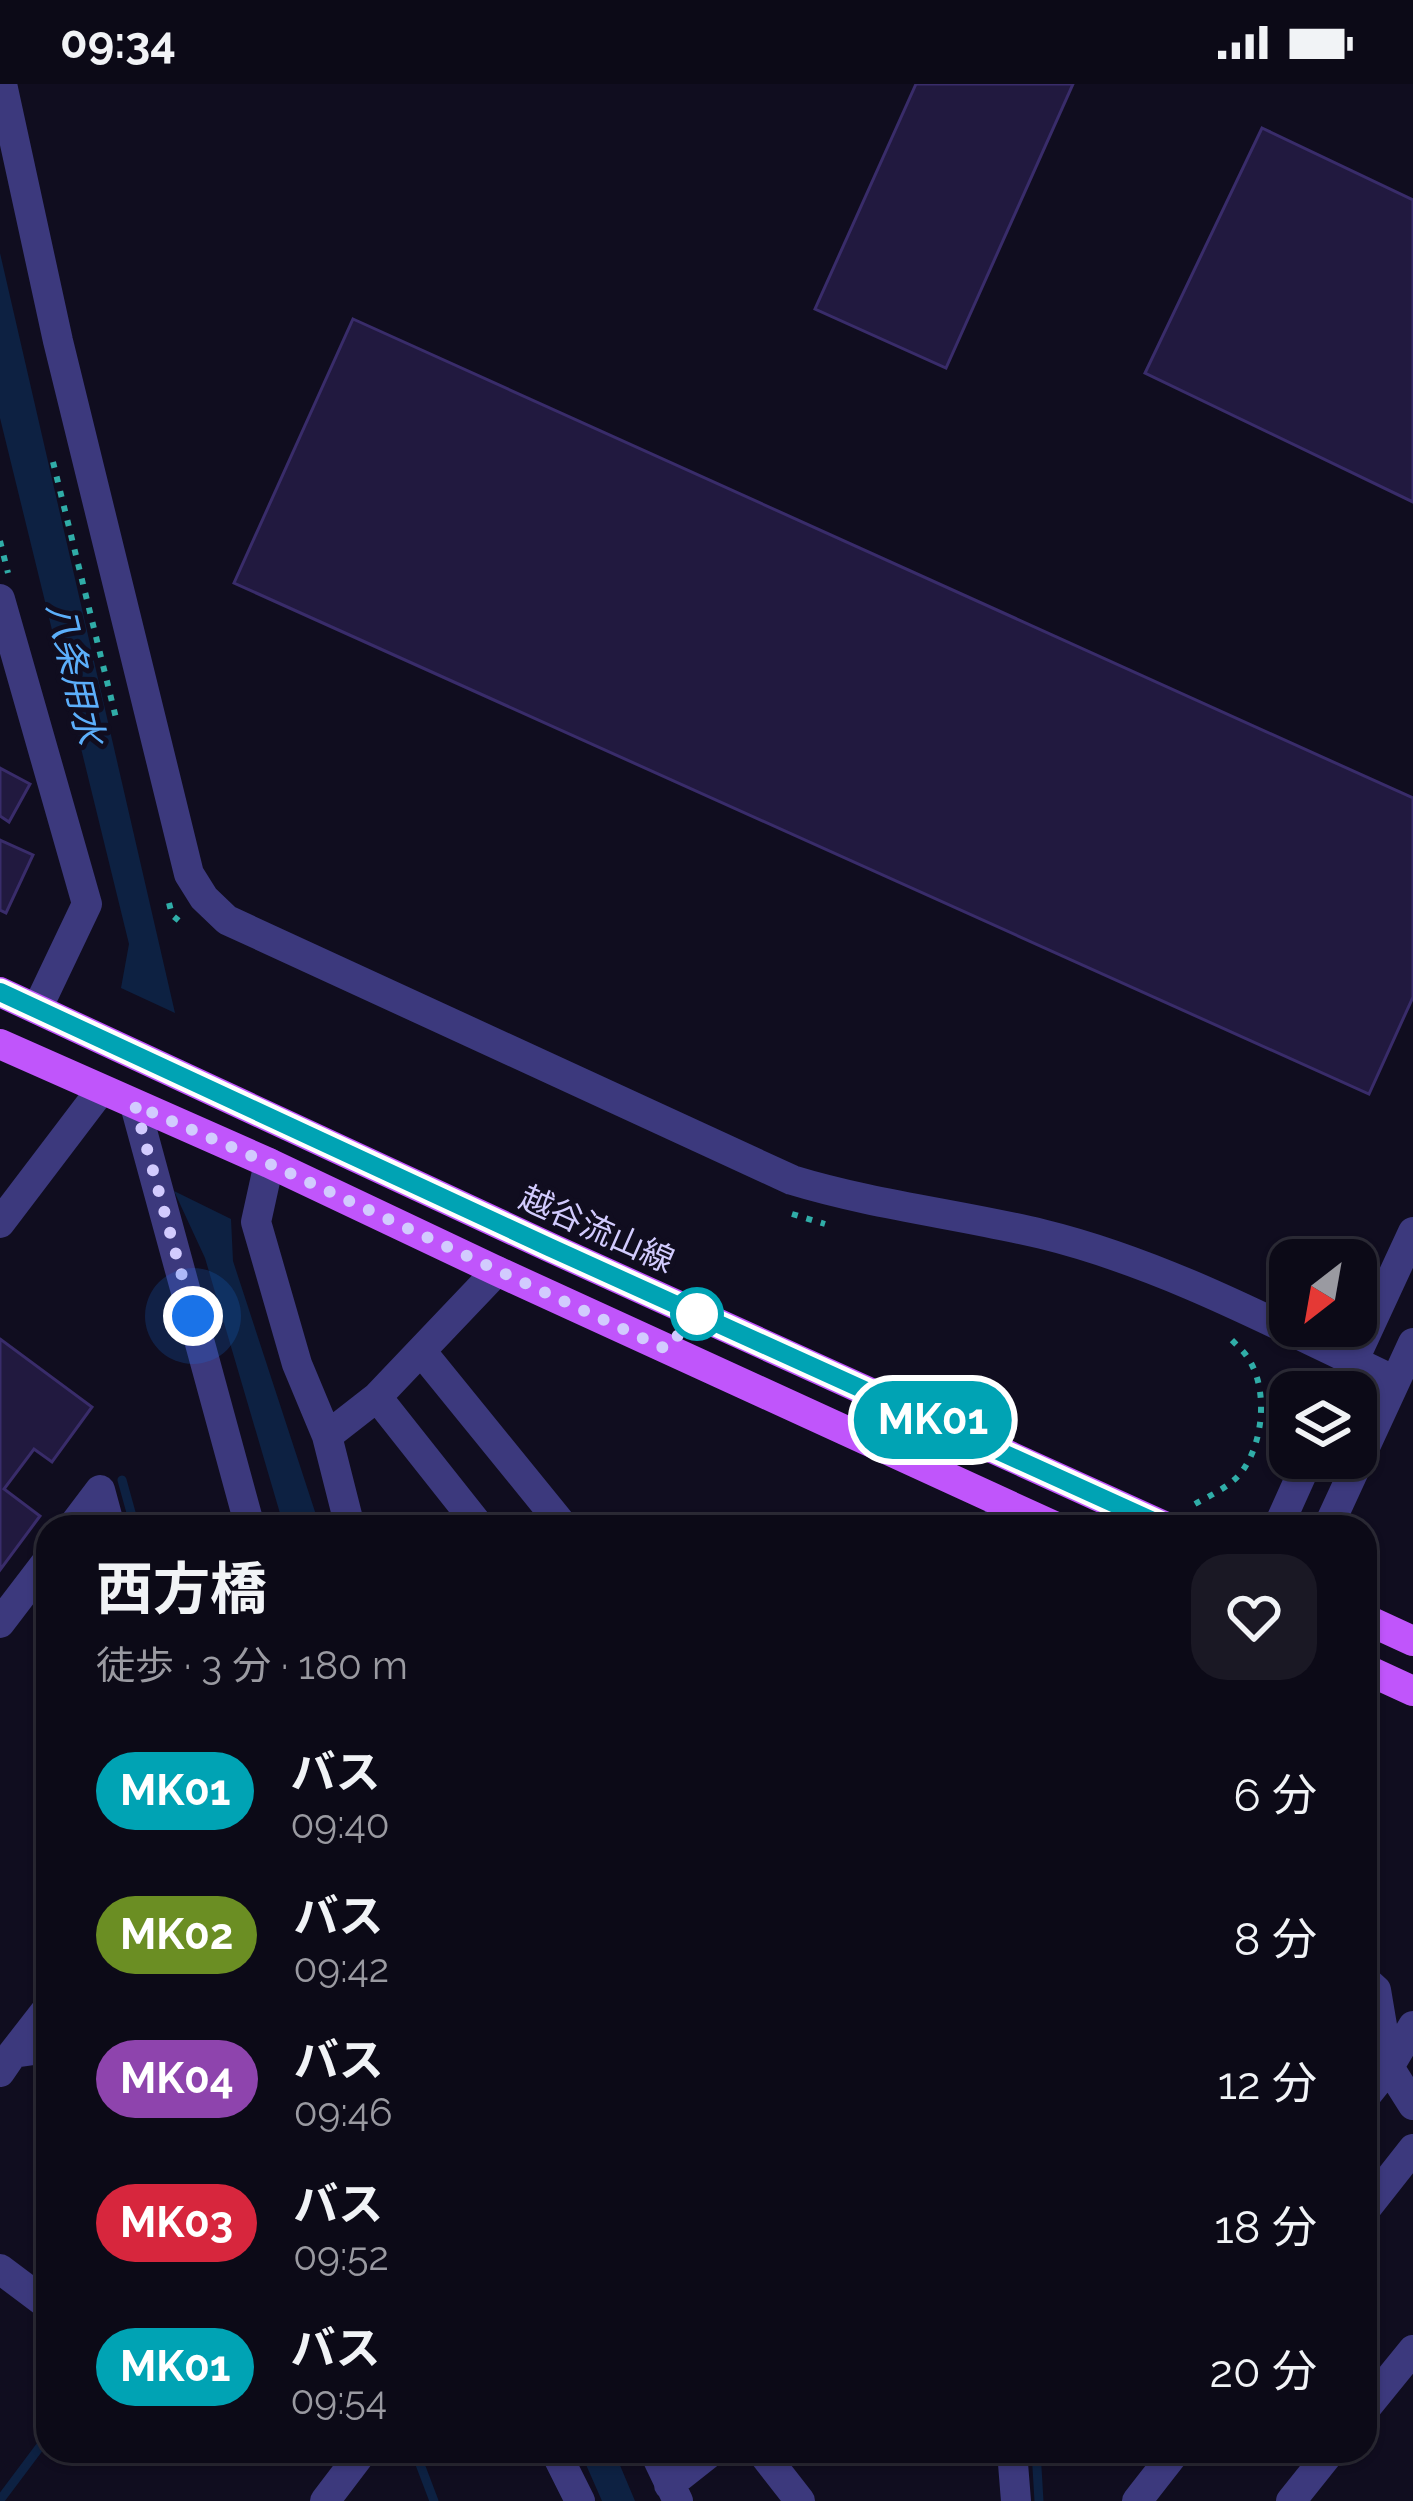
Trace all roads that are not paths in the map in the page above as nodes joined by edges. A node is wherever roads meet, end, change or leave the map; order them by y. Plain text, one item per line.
1 (2, 84) edge
2 (0, 599) edge
3 (0, 992) edge
4 (37, 1010) junction
5 (0, 1043) edge
6 (101, 1090) junction
7 (135, 1105) junction
8 (268, 1163) junction
9 (0, 1223) edge
10 (1413, 1232) edge
11 (496, 1271) junction
12 (1413, 1343) edge
13 (421, 1351) junction
14 (1353, 1361) junction
15 (1348, 1371) edge
16 (1395, 1381) junction
17 (377, 1397) junction
18 (327, 1436) junction
19 (1300, 1479) edge
20 (82, 1515) edge
21 (107, 1515) edge
22 (247, 1515) edge
23 (347, 1515) edge
24 (470, 1515) edge
25 (554, 1515) edge
26 (1000, 1515) edge
27 (1140, 1515) edge
28 (1283, 1515) edge
29 (1334, 1515) edge
30 (36, 1575) edge
31 (0, 1623) edge
32 (1377, 1624) edge
33 (1413, 1641) edge
34 (1377, 1674) edge
35 (1413, 1691) edge
36 (1377, 1996) edge
37 (36, 2024) edge
38 (1413, 2026) edge
39 (36, 2052) edge
40 (7, 2062) edge
41 (1390, 2067) junction
42 (1377, 2083) edge
43 (1413, 2105) edge
44 (1413, 2149) edge
45 (1377, 2195) edge
46 (0, 2269) edge
47 (36, 2296) edge
48 (1413, 2350) edge
49 (1377, 2395) edge
50 (354, 2463) edge
51 (561, 2463) edge
52 (660, 2463) edge
53 (701, 2463) edge
54 (770, 2463) edge
55 (1013, 2463) edge
56 (1167, 2463) edge
57 (1321, 2463) edge
58 (674, 2493) edge
59 (325, 2501) edge
60 (580, 2501) edge
61 (800, 2501) edge
62 (1016, 2501) edge
63 (1137, 2501) edge
64 (1291, 2501) edge

1 - 14 street
2 - 4 street
3 - 4 main road, 越谷流山線
4 - 27 main road, 越谷流山線
5 - 6 main road
6 - 7 main road
6 - 9 street
7 - 8 main road
7 - 22 street
8 - 11 main road
8 - 18 street
10 - 14 street
11 - 13 street
11 - 26 main road
12 - 16 street
13 - 17 street
13 - 25 street
14 - 15 street
14 - 16 street
16 - 29 street
17 - 18 street
17 - 24 street
18 - 23 street
19 - 28 street
20 - 21 street
30 - 31 street
32 - 33 main road
34 - 35 main road
36 - 41 street
37 - 40 street
38 - 41 street
39 - 40 street
41 - 42 street
41 - 43 street
44 - 45 street
46 - 47 street
48 - 49 street
50 - 59 street
51 - 60 street
52 - 58 street
53 - 58 street
54 - 61 street
55 - 62 street
56 - 63 street
57 - 64 street

